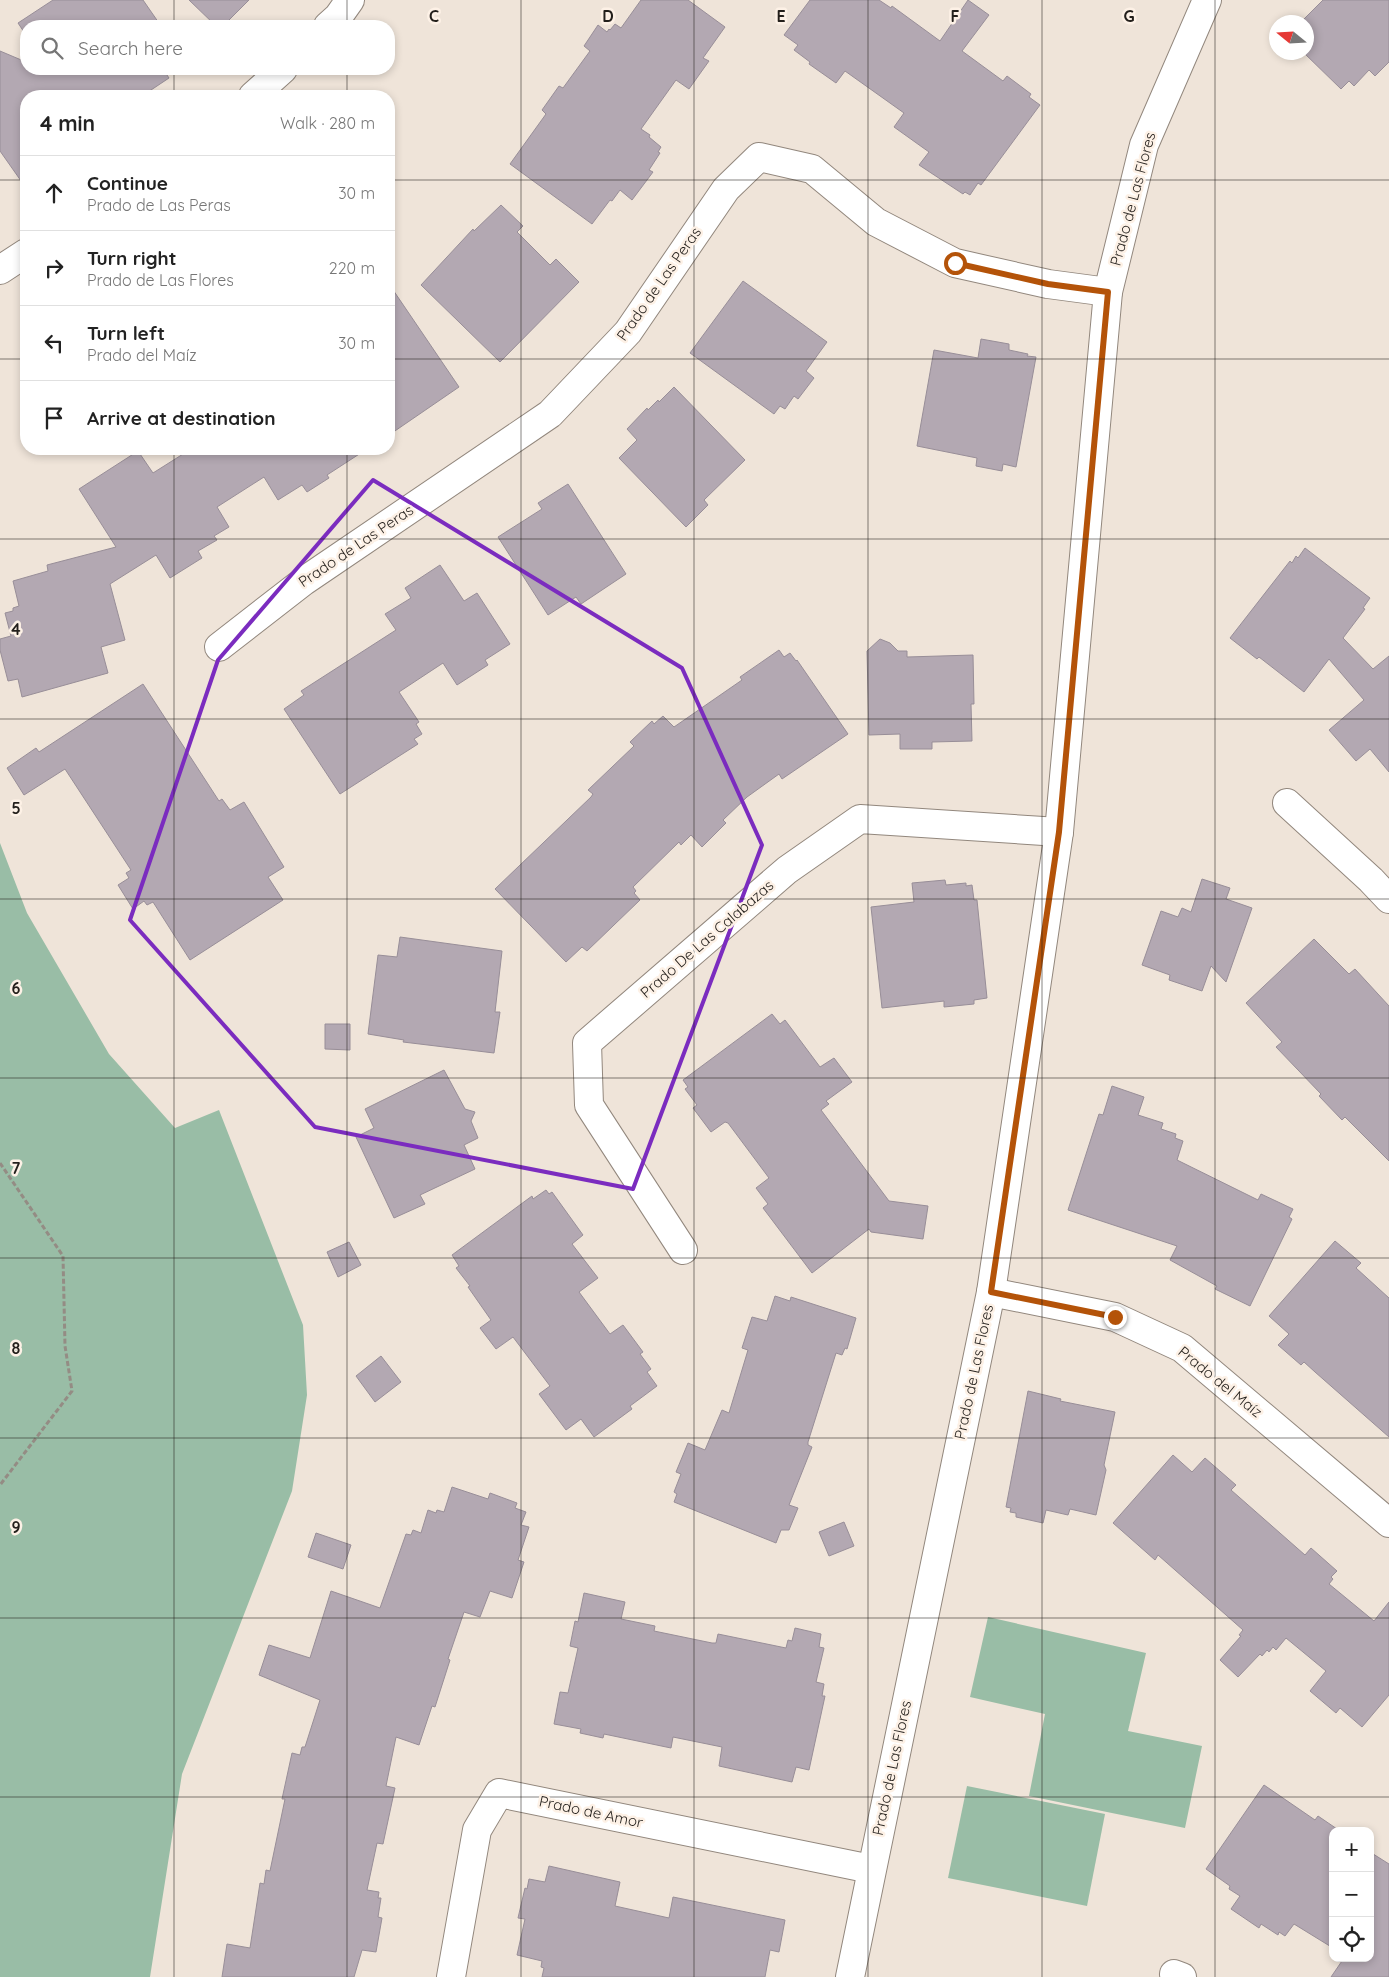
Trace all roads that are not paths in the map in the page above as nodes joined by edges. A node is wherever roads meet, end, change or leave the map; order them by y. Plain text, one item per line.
1 (350, 0) edge
2 (1208, 0) edge
3 (335, 20) edge
4 (276, 75) edge
5 (260, 90) edge
6 (20, 257) edge
7 (0, 270) edge
8 (1108, 292) junction
9 (219, 647) dead end
10 (1287, 803) dead end
11 (1059, 832) junction
12 (1389, 899) edge
13 (683, 1250) dead end
14 (991, 1292) junction
15 (1389, 1523) edge
16 (872, 1869) junction
17 (451, 1977) edge
18 (850, 1977) edge

1 - 3 street
2 - 8 street, Prado de Las Flores
4 - 5 street
6 - 7 street
8 - 9 street, Prado de Las Peras
8 - 11 street, Prado de Las Flores
10 - 12 street
11 - 13 street, Prado De Las Calabazas
11 - 14 street, Prado de Las Flores
14 - 15 street, Prado del Maíz
14 - 16 street, Prado de Las Flores
16 - 17 street, Prado de Amor
16 - 18 street, Prado de Las Flores

